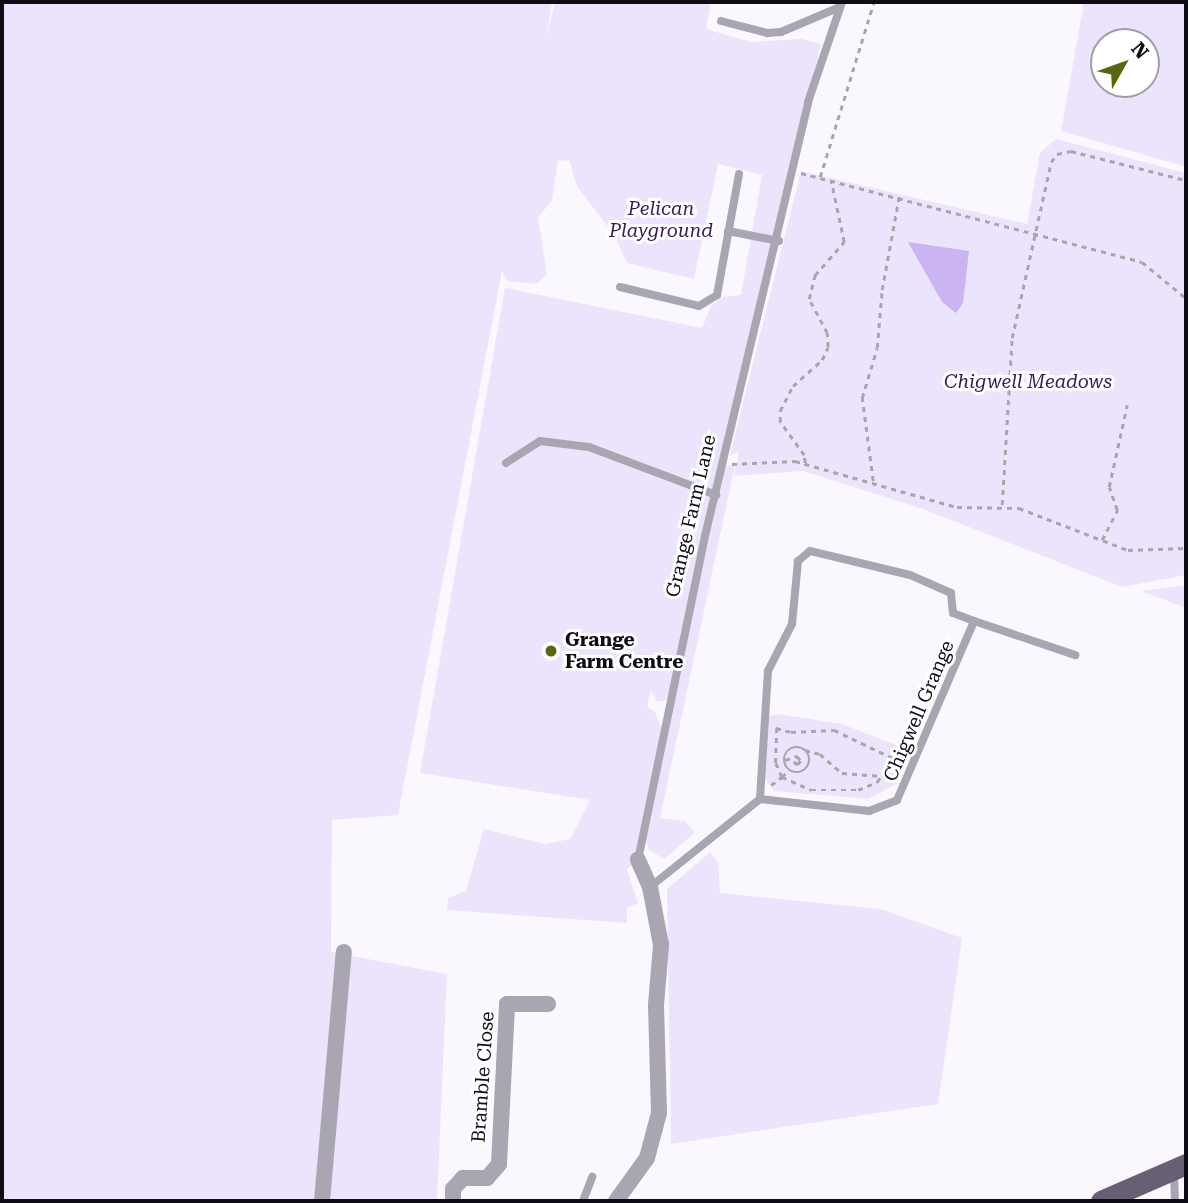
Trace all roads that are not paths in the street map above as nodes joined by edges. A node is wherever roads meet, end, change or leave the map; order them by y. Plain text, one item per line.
1 (841, 4) edge
2 (721, 21) dead end
3 (739, 174) dead end
4 (728, 231) junction
5 (779, 241) junction
6 (620, 287) dead end
7 (506, 463) dead end
8 (716, 495) junction
9 (974, 621) junction
10 (1075, 655) dead end
11 (760, 799) junction
12 (638, 860) joint
13 (650, 887) junction
14 (344, 952) dead end
15 (548, 1004) dead end
16 (1180, 1167) edge
17 (592, 1177) dead end
18 (322, 1201) edge
19 (453, 1201) edge
20 (583, 1201) edge
21 (616, 1201) edge
22 (1101, 1201) edge
23 (1175, 1201) edge

1 - 2 lane
1 - 5 lane, Grange Farm Lane
3 - 4 lane
4 - 5 lane
4 - 6 lane
5 - 8 lane, Grange Farm Lane
7 - 8 lane
8 - 12 lane, Grange Farm Lane
9 - 10 lane, Chigwell Grange
9 - 11 lane, Chigwell Grange
9 - 11 lane, Chigwell Grange
11 - 13 lane
12 - 13 street, Grange Farm Lane
13 - 21 street, Grange Farm Lane
14 - 18 street
15 - 19 street, Bramble Close
16 - 22 main road
16 - 23 lane
17 - 20 lane

